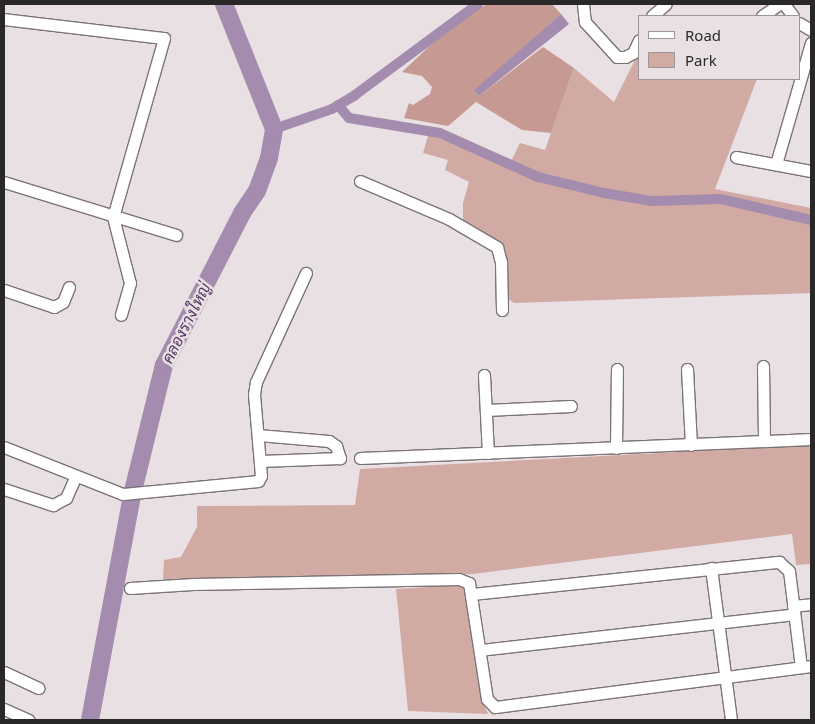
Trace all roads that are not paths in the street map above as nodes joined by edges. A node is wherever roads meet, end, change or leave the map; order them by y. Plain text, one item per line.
1 (584, 4) edge
2 (666, 4) edge
3 (779, 4) edge
4 (784, 4) edge
5 (653, 15) edge
6 (763, 15) edge
7 (792, 15) edge
8 (4, 19) edge
9 (800, 24) edge
10 (811, 30) edge
11 (638, 42) edge
12 (811, 43) edge
13 (736, 157) dead end
14 (776, 164) junction
15 (811, 171) edge
16 (360, 181) dead end
17 (4, 182) edge
18 (113, 216) junction
19 (176, 234) dead end
20 (306, 273) dead end
21 (69, 287) dead end
22 (4, 290) edge
23 (502, 310) dead end
24 (121, 315) dead end
25 (763, 366) dead end
26 (617, 369) dead end
27 (688, 369) dead end
28 (484, 375) dead end
29 (571, 406) dead end
30 (486, 410) junction
31 (258, 435) junction
32 (811, 439) edge
33 (764, 441) junction
34 (691, 445) junction
35 (4, 447) edge
36 (616, 448) junction
37 (488, 453) junction
38 (360, 458) dead end
39 (260, 461) junction
40 (76, 476) junction
41 (4, 489) edge
42 (711, 568) junction
43 (130, 588) dead end
44 (472, 594) junction
45 (811, 604) edge
46 (794, 610) junction
47 (718, 623) junction
48 (480, 650) junction
49 (806, 667) edge
50 (4, 672) edge
51 (726, 677) junction
52 (39, 688) dead end
53 (4, 709) edge
54 (29, 720) edge
55 (731, 720) edge

1 - 11 street
2 - 5 street
3 - 6 street
4 - 7 street
8 - 18 street
9 - 10 street
12 - 14 street
13 - 14 street
14 - 15 street
16 - 23 street
17 - 18 street
18 - 19 street
18 - 24 street
20 - 31 street
21 - 22 street
25 - 33 street
26 - 36 street
27 - 34 street
28 - 30 street
29 - 30 street
30 - 37 street
31 - 39 street
31 - 39 street
32 - 33 street
33 - 34 street
34 - 36 street
35 - 40 street
36 - 37 street
37 - 38 street
39 - 40 street
40 - 41 street
42 - 44 street
42 - 46 street
42 - 47 street
43 - 44 street
44 - 48 street
45 - 46 street
46 - 47 street
46 - 49 street
47 - 48 street
47 - 51 street
48 - 51 street
49 - 51 street
50 - 52 street
51 - 55 street
53 - 54 street

